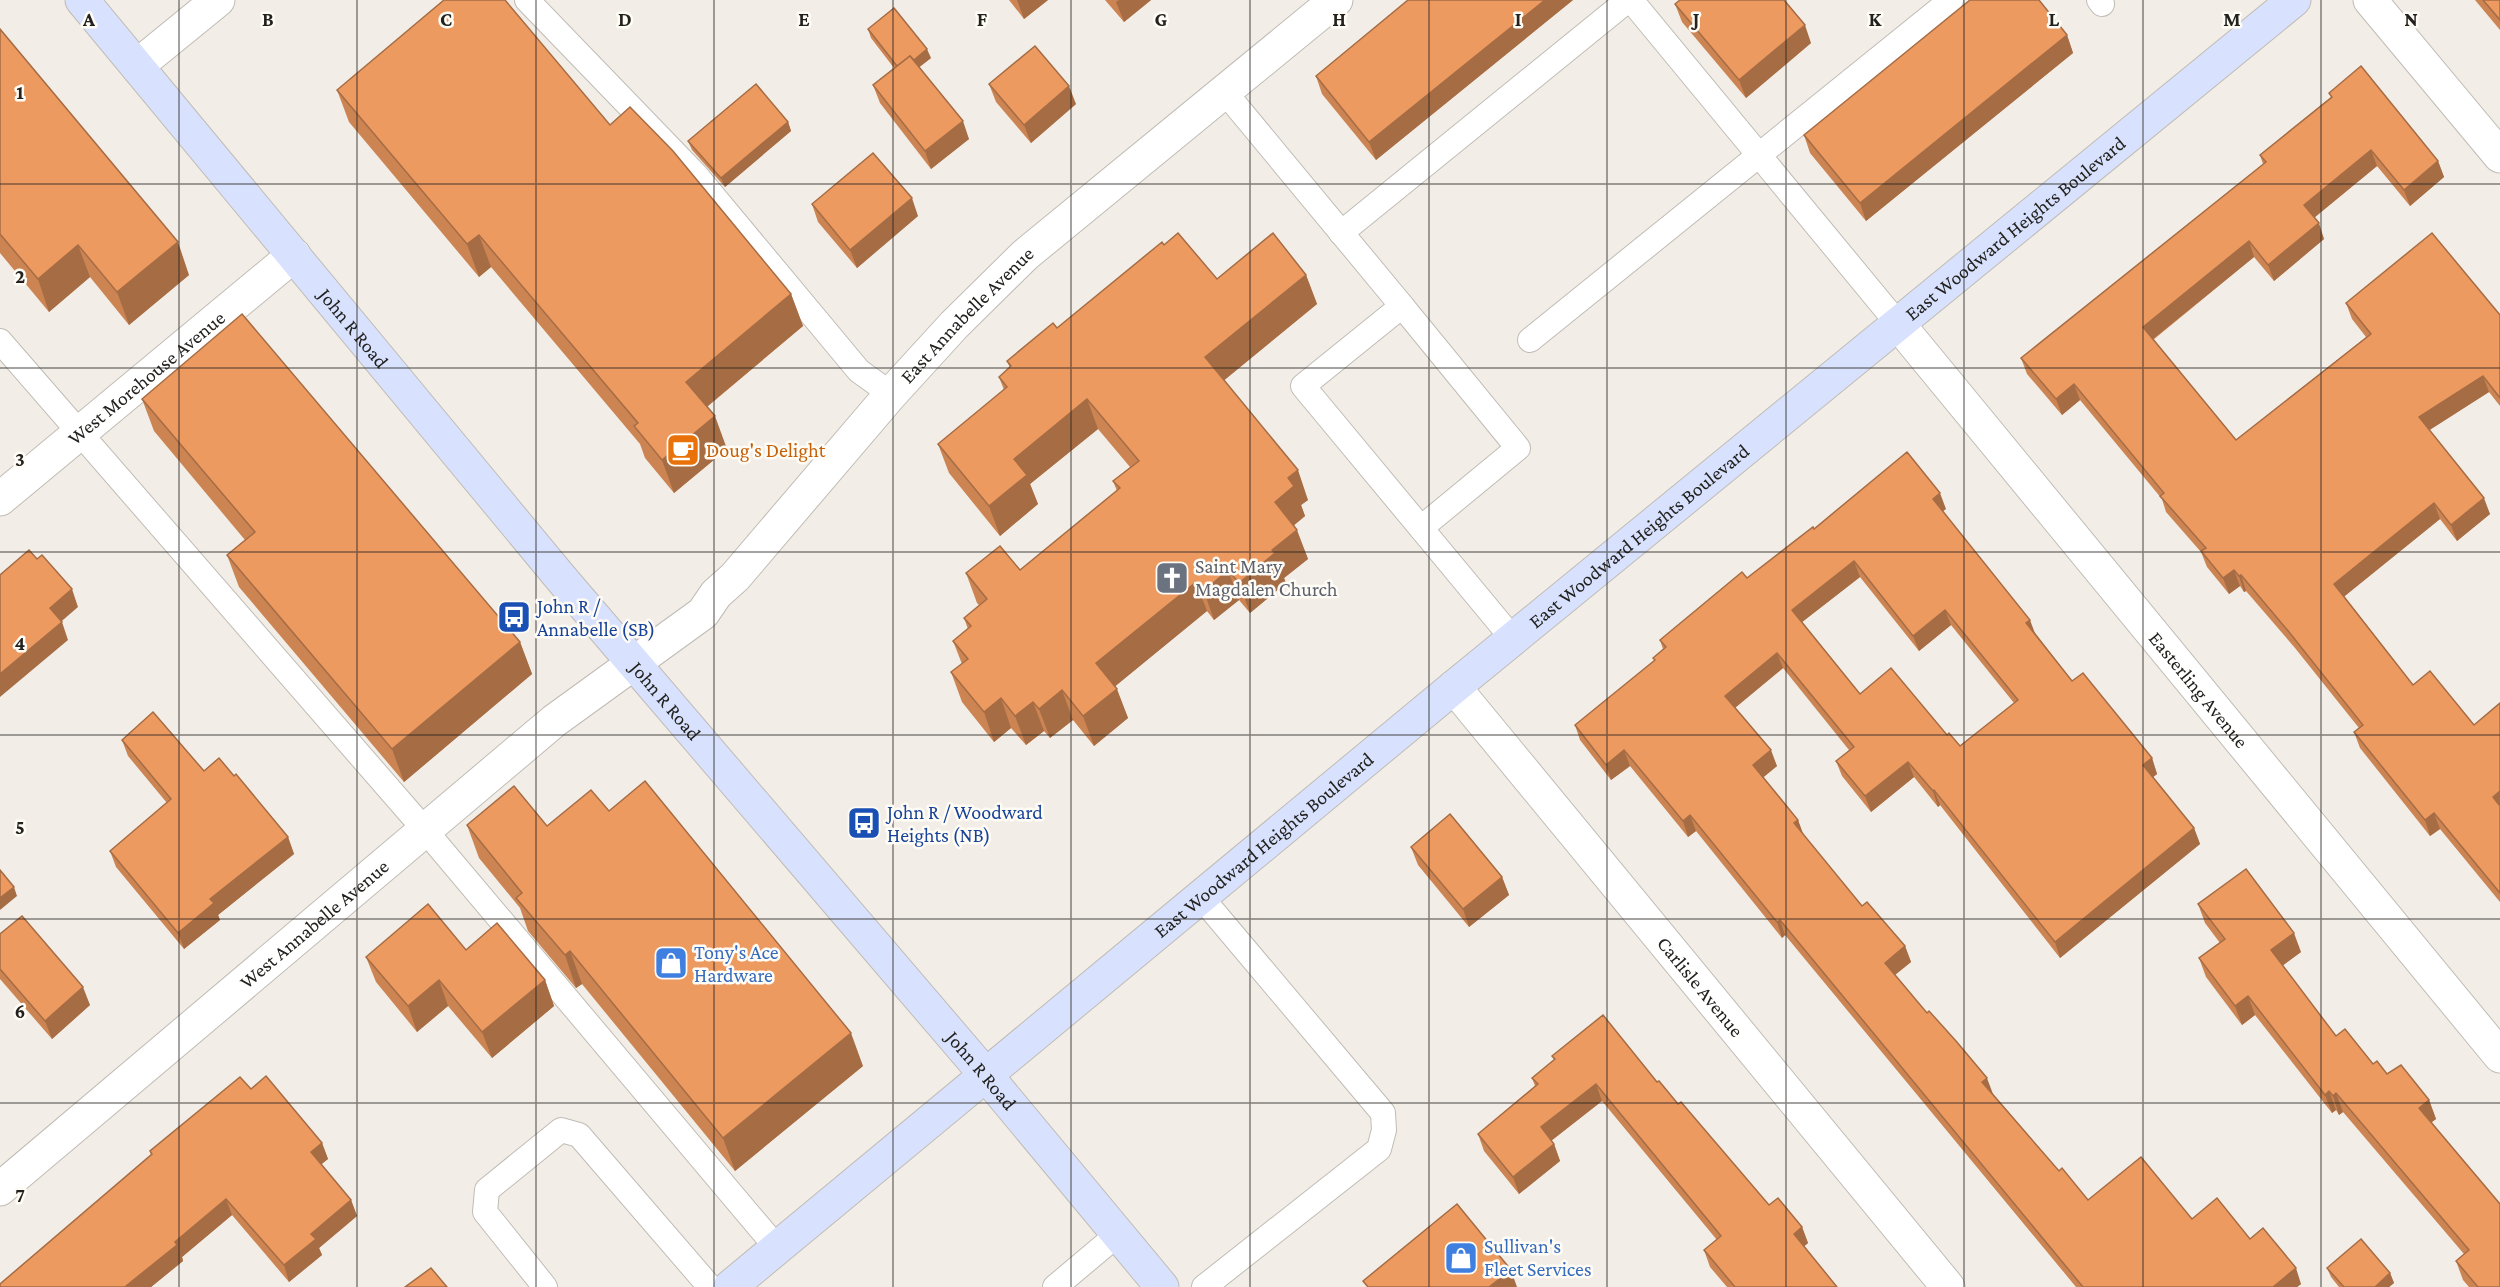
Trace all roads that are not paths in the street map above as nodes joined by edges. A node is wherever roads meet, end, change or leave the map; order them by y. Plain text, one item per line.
1 (218, 0) edge
2 (527, 0) edge
3 (1336, 0) edge
4 (1630, 0) edge
5 (1951, 0) edge
6 (2295, 0) edge
7 (2370, 0) edge
8 (85, 1) edge
9 (137, 66) junction
10 (1224, 91) junction
11 (1759, 156) junction
12 (2500, 156) edge
13 (1341, 234) junction
14 (294, 255) junction
15 (1402, 306) junction
16 (1899, 325) junction
17 (1530, 340) dead end
18 (0, 341) edge
19 (891, 394) junction
20 (80, 433) junction
21 (0, 499) edge
22 (1421, 528) junction
23 (1513, 639) junction
24 (633, 663) junction
25 (1454, 687) junction
26 (424, 829) junction
27 (1201, 897) junction
28 (2500, 1056) edge
29 (985, 1074) junction
30 (0, 1189) edge
31 (1118, 1234) junction
32 (777, 1248) junction
33 (544, 1287) edge
34 (710, 1287) edge
35 (730, 1287) edge
36 (1055, 1287) edge
37 (1162, 1287) edge
38 (1204, 1287) edge
39 (1948, 1287) edge

1 - 9 street
2 - 19 lane
3 - 10 street, East Annabelle Avenue
4 - 11 lane
4 - 13 lane
5 - 11 lane
6 - 16 street, East Woodward Heights Boulevard
7 - 12 street
8 - 9 street, John R Road
9 - 14 street, John R Road
10 - 13 lane
10 - 19 street, East Annabelle Avenue
11 - 16 lane
11 - 17 lane
13 - 15 lane
14 - 20 street, West Morehouse Avenue
14 - 24 street, John R Road
15 - 22 lane
15 - 22 lane
16 - 23 street, East Woodward Heights Boulevard
16 - 28 street, Easterling Avenue
18 - 20 lane
19 - 24 street, East Annabelle Avenue
20 - 21 street, West Morehouse Avenue
20 - 26 lane
22 - 23 lane
23 - 25 street, East Woodward Heights Boulevard
24 - 26 street, West Annabelle Avenue
24 - 29 street, John R Road
25 - 27 street, East Woodward Heights Boulevard
25 - 39 street, Carlisle Avenue
26 - 30 street, West Annabelle Avenue
26 - 32 lane
27 - 29 street, East Woodward Heights Boulevard
27 - 38 lane
29 - 31 street, John R Road
29 - 32 street, East Woodward Heights Boulevard
31 - 36 lane
31 - 37 street, John R Road
32 - 35 street, East Woodward Heights Boulevard
33 - 34 lane

